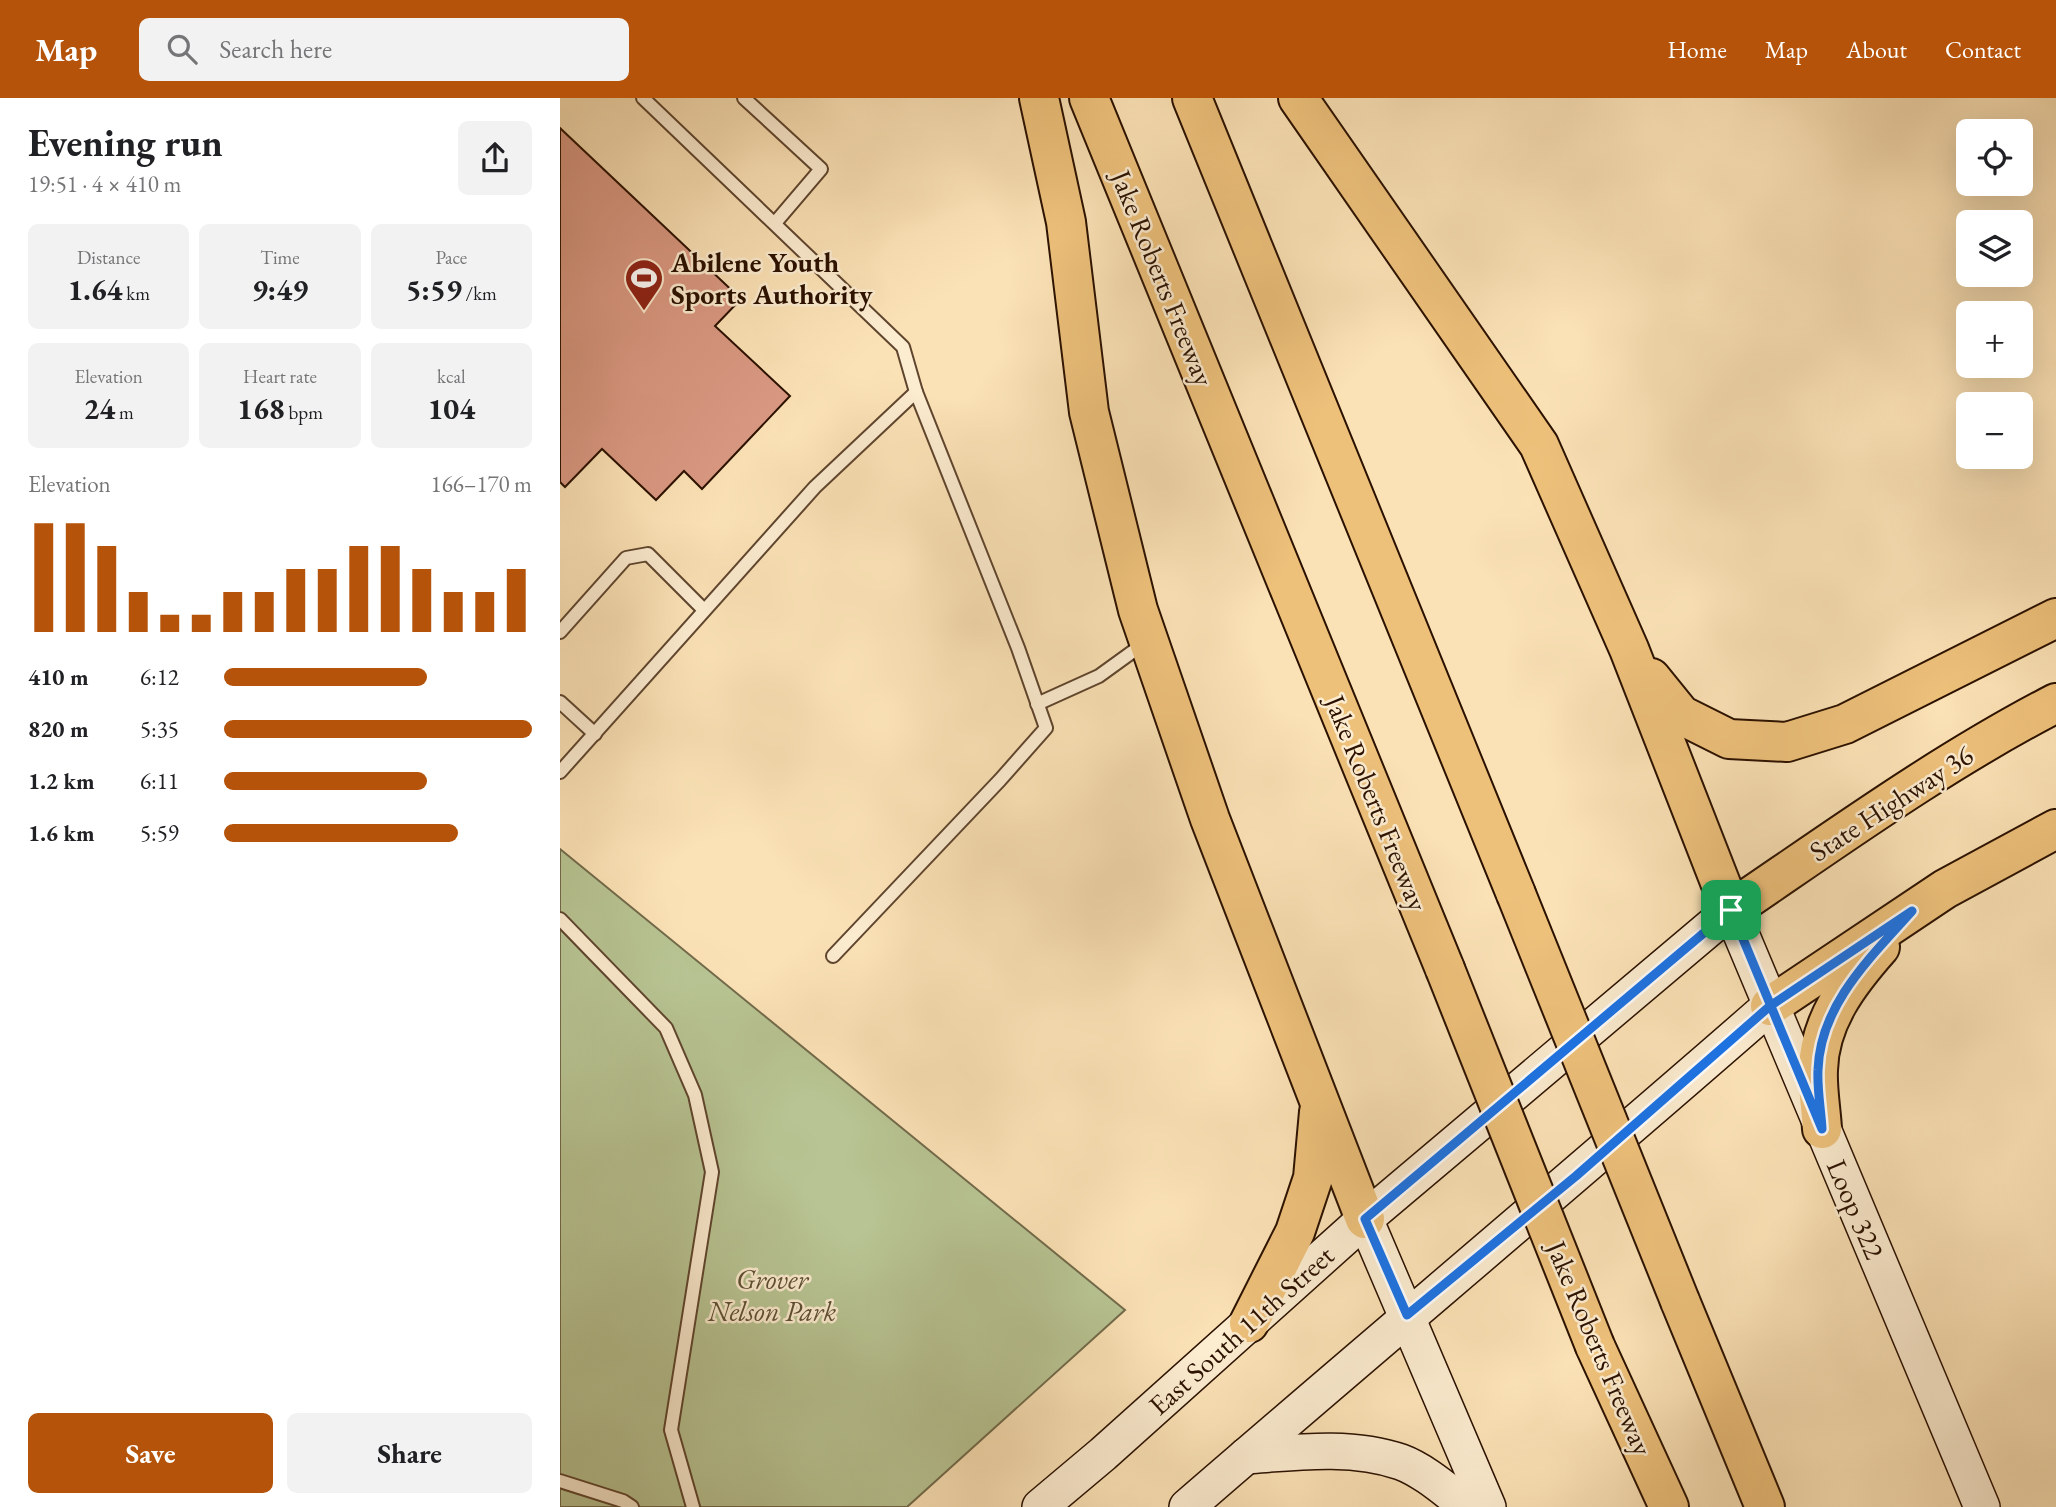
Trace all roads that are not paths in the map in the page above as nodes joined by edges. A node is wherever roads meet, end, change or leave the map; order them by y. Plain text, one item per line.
1 (643, 98) edge
2 (744, 98) edge
3 (1039, 98) edge
4 (1090, 98) edge
5 (1192, 98) edge
6 (1298, 98) edge
7 (775, 223) junction
8 (916, 392) junction
9 (704, 610) junction
10 (2056, 618) edge
11 (560, 632) edge
12 (1148, 640) junction
13 (1629, 649) junction
14 (560, 702) edge
15 (2056, 703) edge
16 (1037, 704) junction
17 (595, 734) junction
18 (560, 772) edge
19 (2055, 832) edge
20 (1731, 910) junction
21 (1912, 911) junction
22 (560, 919) edge
23 (833, 956) dead end
24 (1770, 1006) junction
25 (1320, 1106) junction
26 (1822, 1129) junction
27 (1365, 1219) junction
28 (1407, 1315) junction
29 (1249, 1323) junction
30 (1246, 1456) junction
31 (560, 1481) edge
32 (632, 1507) edge
33 (693, 1507) edge
34 (1040, 1507) edge
35 (1187, 1507) edge
36 (1468, 1507) edge
37 (1488, 1507) edge
38 (1669, 1507) edge
39 (1765, 1507) edge
40 (1982, 1507) edge

1 - 7 lane
2 - 7 lane
3 - 12 main road
4 - 38 main road, Jake Roberts Freeway, bridge
5 - 39 main road, bridge
6 - 13 main road
7 - 8 lane
8 - 9 lane
8 - 16 lane
9 - 11 lane
9 - 17 lane
10 - 13 main road
12 - 16 lane
12 - 25 main road
13 - 20 main road
14 - 17 lane
15 - 20 main road, State Highway 36
16 - 23 lane
17 - 18 lane
19 - 21 main road
20 - 24 main road, Loop 322
20 - 27 main road, East South 11th Street
21 - 24 main road
21 - 26 main road
22 - 33 lane
24 - 26 main road, Loop 322
24 - 28 main road
25 - 27 main road
25 - 29 main road
26 - 40 main road, Loop 322
27 - 28 main road
27 - 29 main road, East South 11th Street
28 - 30 main road
28 - 37 main road
29 - 34 main road, East South 11th Street
30 - 35 main road
30 - 36 main road
31 - 32 lane

